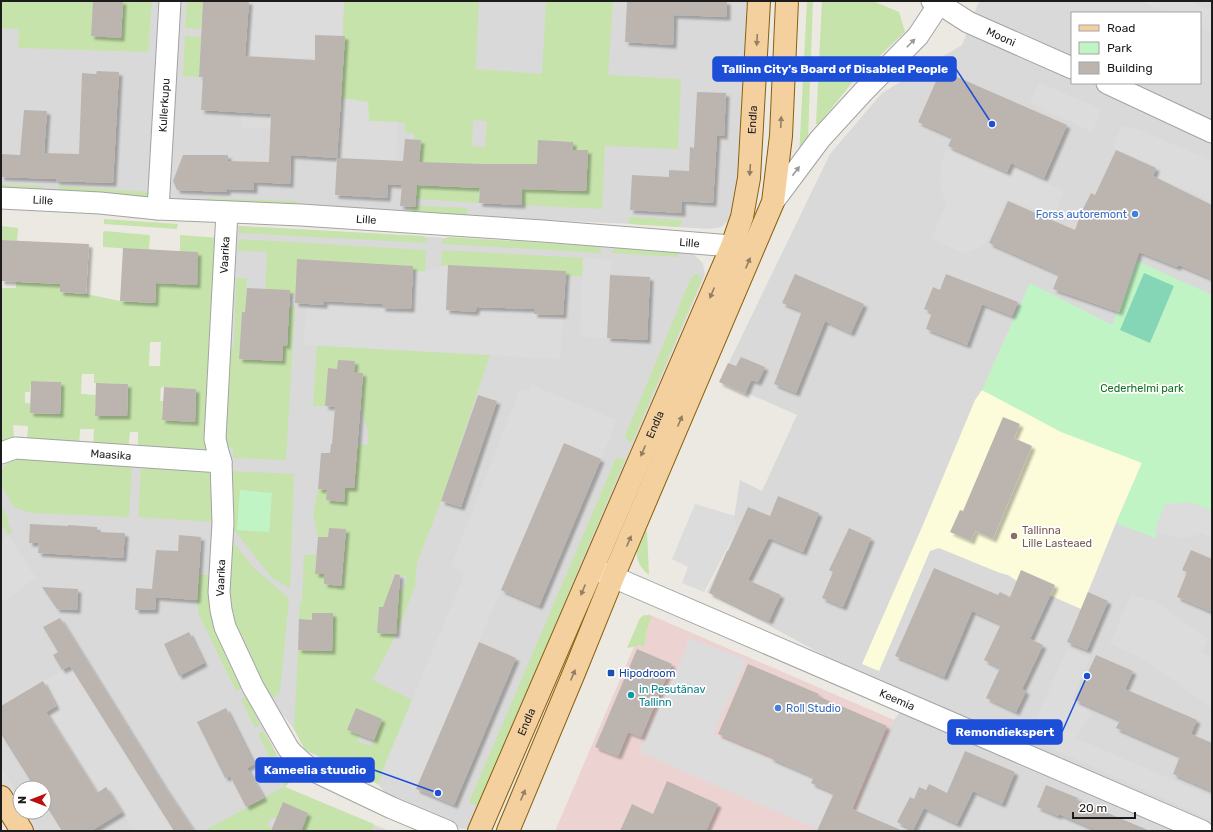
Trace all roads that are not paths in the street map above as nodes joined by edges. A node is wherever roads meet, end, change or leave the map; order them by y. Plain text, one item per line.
1 (170, 1) edge
2 (759, 1) edge
3 (787, 1) edge
4 (938, 2) edge
5 (1071, 68) edge
6 (1109, 84) edge
7 (1212, 132) edge
8 (1, 198) edge
9 (773, 202) junction
10 (158, 209) junction
11 (227, 212) junction
12 (732, 246) junction
13 (1, 453) edge
14 (221, 462) junction
15 (593, 568) junction
16 (613, 577) junction
17 (1, 797) edge
18 (22, 831) edge
19 (447, 831) edge
20 (479, 831) edge
21 (508, 831) edge
22 (1202, 831) edge

1 - 10 street, Kullerkupu
2 -> 12 main road, Endla
9 -> 3 main road, Endla
4 - 5 street, Mooni
9 -> 4 street
6 - 7 street
8 - 10 street, Lille
16 -> 9 main road, Endla
10 - 11 street, Lille
11 - 12 street, Lille
11 - 14 street, Vaarika
12 -> 15 main road, Endla
13 - 14 street, Maasika
14 - 19 street, Vaarika
15 - 16 street, Keemia
15 -> 20 main road, Endla
21 -> 16 main road, Endla
16 - 22 street, Keemia
17 - 18 main road

